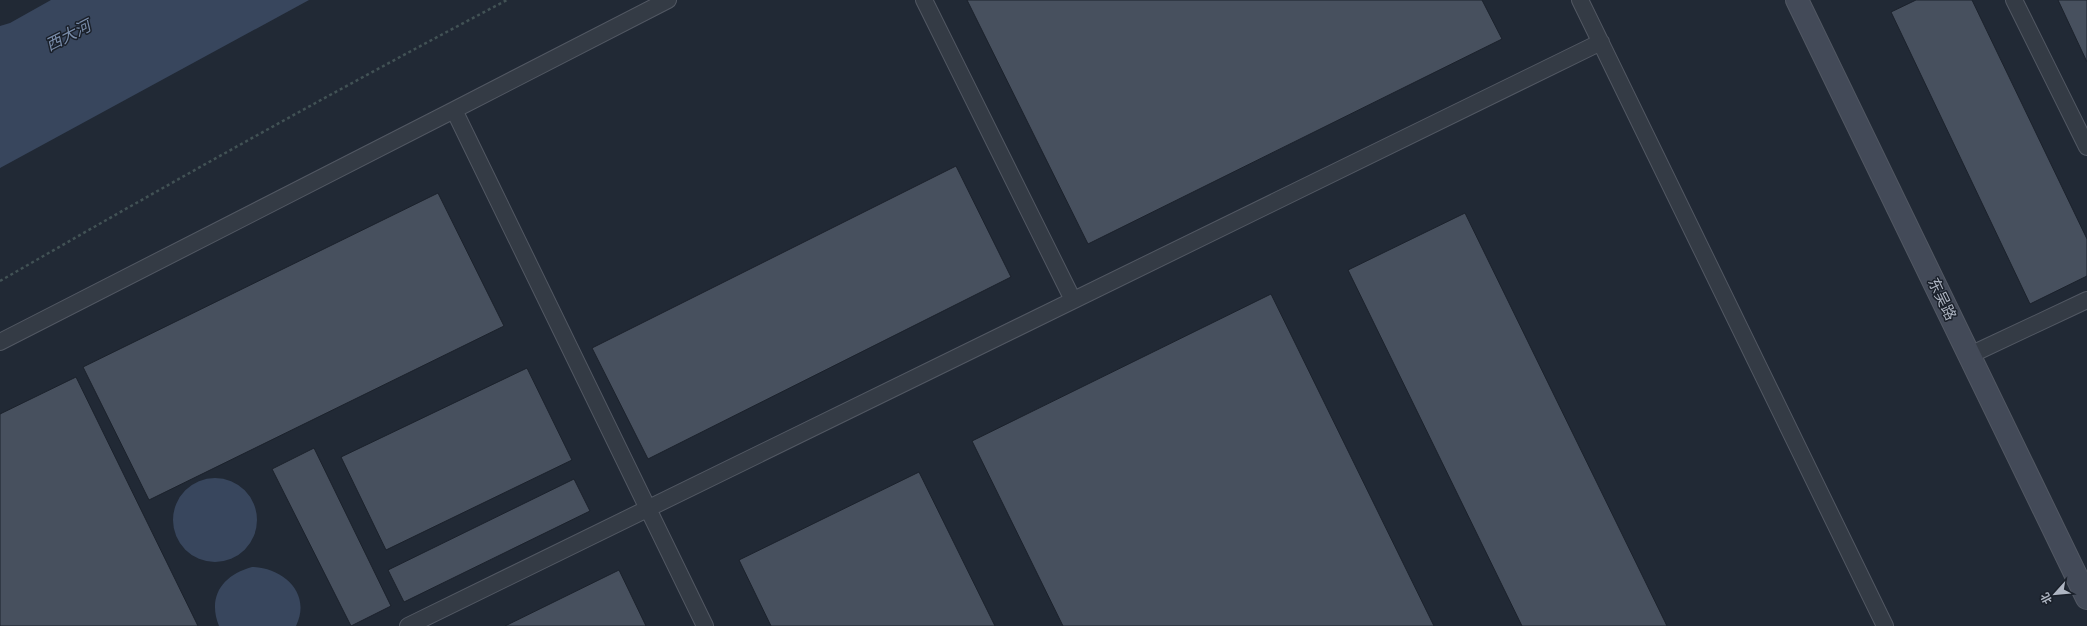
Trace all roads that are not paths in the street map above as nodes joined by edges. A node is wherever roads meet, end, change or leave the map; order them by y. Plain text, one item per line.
1 (668, 0) edge
2 (924, 0) edge
3 (1580, 0) edge
4 (1797, 0) edge
5 (2014, 0) edge
6 (1601, 42) junction
7 (454, 110) junction
8 (2087, 147) edge
9 (1073, 300) junction
10 (2087, 300) edge
11 (0, 342) edge
12 (1970, 355) junction
13 (648, 508) junction
14 (2087, 598) edge
15 (408, 626) edge
16 (705, 626) edge
17 (1885, 626) edge

1 - 7 lane
2 - 9 lane
3 - 6 lane
4 - 12 street, 东吴路
5 - 8 lane
6 - 9 lane
6 - 17 lane
7 - 11 lane
7 - 13 lane
9 - 13 lane
10 - 12 lane
12 - 14 street, 东吴路
13 - 15 lane
13 - 16 lane

